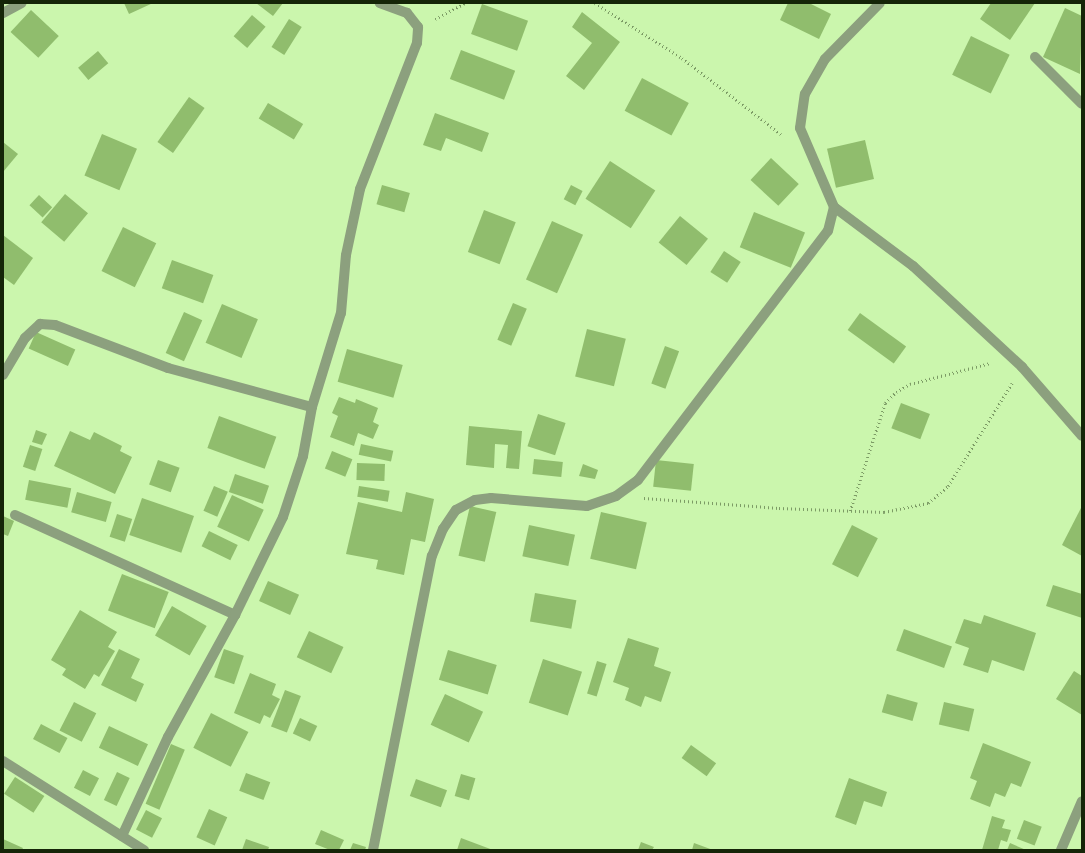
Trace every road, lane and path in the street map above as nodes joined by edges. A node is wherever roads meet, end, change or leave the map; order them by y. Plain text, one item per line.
1 (22, 3) edge
2 (380, 3) edge
3 (466, 3) edge
4 (595, 3) edge
5 (880, 3) edge
6 (3, 13) edge
7 (418, 27) junction
8 (1035, 57) dead end
9 (1082, 104) edge
10 (812, 158) junction
11 (834, 207) junction
12 (1011, 358) junction
13 (1022, 367) junction
14 (3, 376) edge
15 (312, 407) junction
16 (1082, 436) edge
17 (616, 496) junction
18 (850, 511) junction
19 (15, 515) dead end
20 (235, 615) junction
21 (3, 761) edge
22 (1082, 802) edge
23 (122, 836) junction
24 (144, 850) edge
25 (372, 850) edge
26 (1062, 850) edge

1 - 6 street
2 - 7 street
3 - 7 path
4 - 10 path
5 - 10 street
7 - 15 street
8 - 9 street
10 - 11 street
11 - 12 street
11 - 17 street
12 - 13 street
12 - 18 path
13 - 16 street
13 - 18 path
14 - 15 street
15 - 20 street
17 - 18 path
17 - 25 street
19 - 20 street
20 - 23 street
21 - 23 street
22 - 26 street
23 - 24 street

